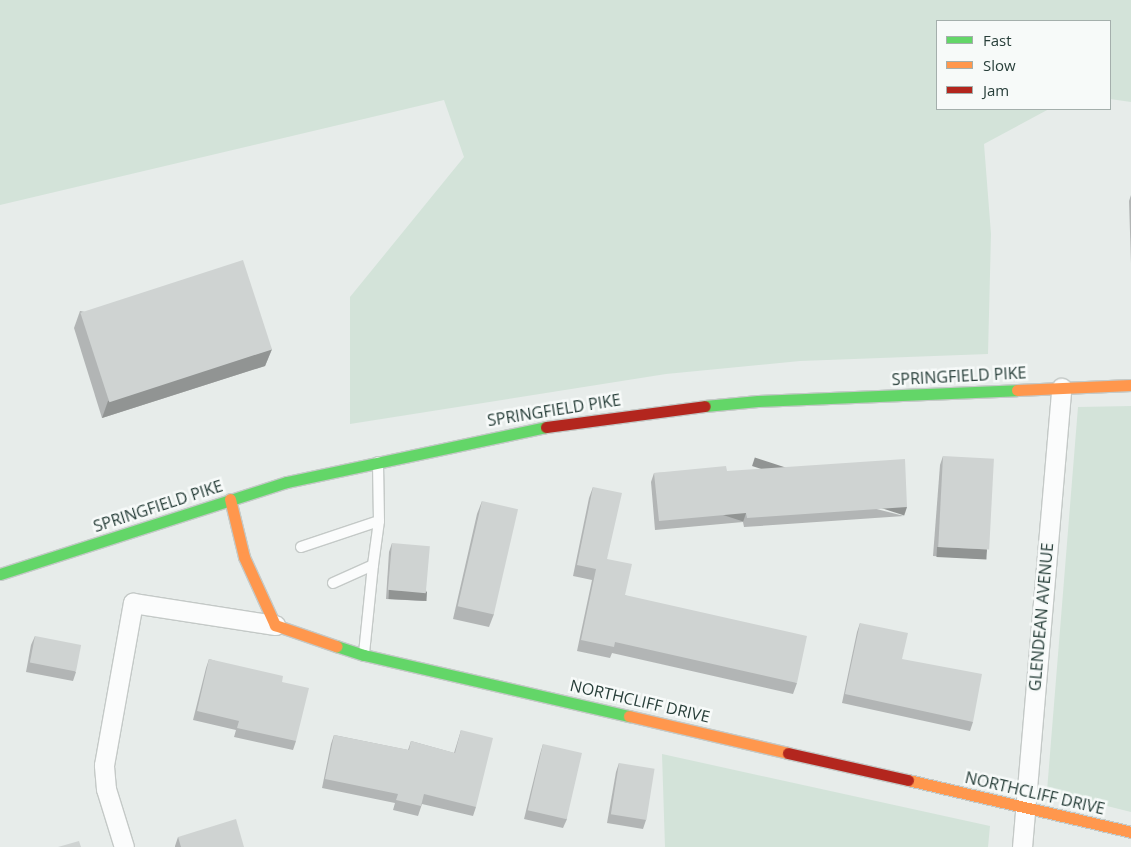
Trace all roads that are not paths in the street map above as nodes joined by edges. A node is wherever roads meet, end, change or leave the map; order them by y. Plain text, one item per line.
1 (1131, 385) edge
2 (1061, 388) junction
3 (378, 460) junction
4 (230, 499) junction
5 (379, 521) junction
6 (301, 547) dead end
7 (373, 565) junction
8 (0, 574) edge
9 (333, 583) dead end
10 (275, 625) junction
11 (364, 655) junction
12 (1026, 808) junction
13 (1131, 832) edge
14 (124, 847) edge
15 (1022, 847) edge

1 - 2 main road, SPRINGFIELD PIKE
2 - 3 main road, SPRINGFIELD PIKE
2 - 12 street, GLENDEAN AVENUE
3 - 4 main road, SPRINGFIELD PIKE
3 - 5 lane
4 - 8 main road, SPRINGFIELD PIKE
4 - 10 main road
5 - 6 lane
5 - 7 lane
7 - 9 lane
7 - 11 lane
10 - 11 main road, NORTHCLIFF DRIVE
10 - 14 street
11 - 12 main road, NORTHCLIFF DRIVE
12 - 13 main road, NORTHCLIFF DRIVE
12 - 15 street, GLENDEAN AVENUE

